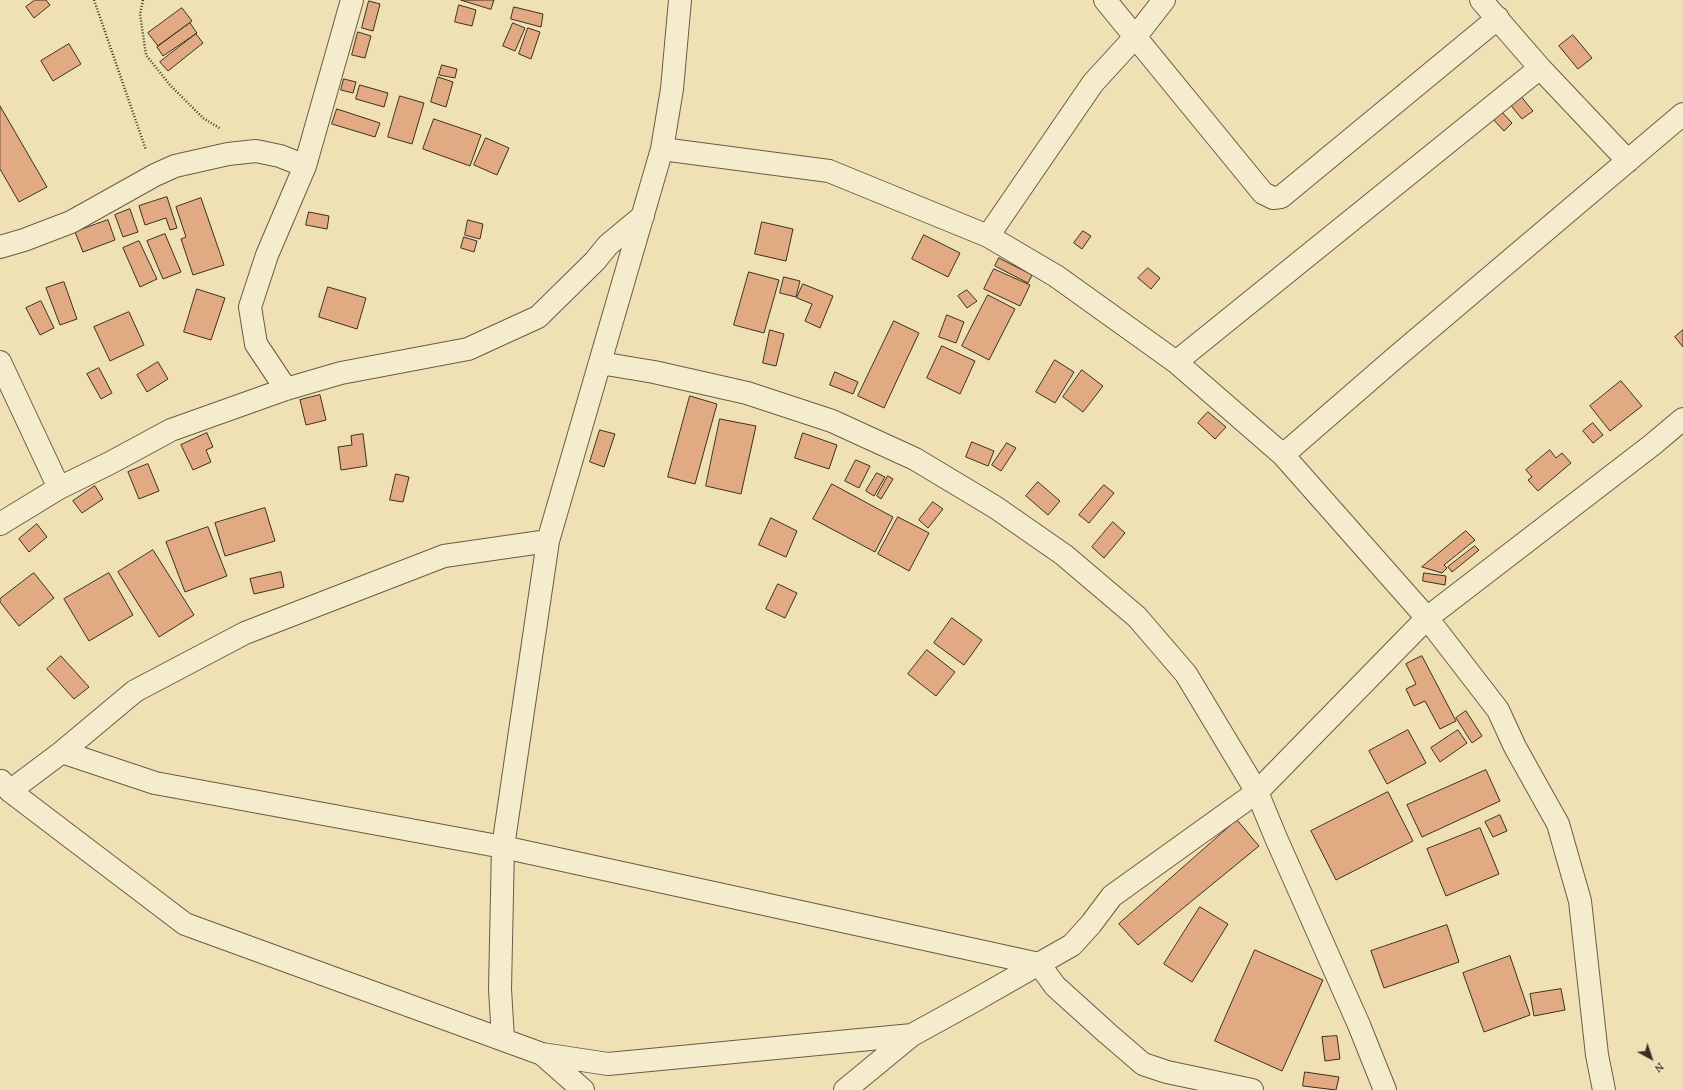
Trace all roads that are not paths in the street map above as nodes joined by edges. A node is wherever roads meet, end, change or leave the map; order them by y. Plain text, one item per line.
1 (352, 0) edge
2 (680, 0) edge
3 (1105, 0) edge
4 (1164, 0) edge
5 (1481, 0) edge
6 (1498, 18) junction
7 (1136, 36) junction
8 (1540, 68) junction
9 (1683, 114) edge
10 (662, 149) junction
11 (1628, 161) junction
12 (305, 166) junction
13 (643, 216) junction
14 (988, 236) junction
15 (0, 247) edge
16 (0, 362) edge
17 (1176, 362) junction
18 (600, 364) junction
19 (286, 389) junction
20 (1683, 420) edge
21 (1283, 455) junction
22 (59, 488) junction
23 (0, 524) edge
24 (548, 541) junction
25 (1427, 618) junction
26 (62, 752) junction
27 (5, 785) edge
28 (1257, 792) junction
29 (503, 847) junction
30 (1038, 964) junction
31 (912, 1035) junction
32 (503, 1039) junction
33 (542, 1054) junction
34 (583, 1090) edge
35 (845, 1090) edge
36 (1252, 1090) edge
37 (1385, 1090) edge
38 (1604, 1090) edge

1 - 12 street
2 - 10 street
3 - 7 street
4 - 7 street
5 - 6 street
6 - 7 street
6 - 8 street
7 - 14 street
8 - 11 street
8 - 17 street
9 - 11 street
10 - 13 street
10 - 14 street
11 - 21 street
12 - 15 street
12 - 19 street
13 - 18 street
13 - 19 street
14 - 17 street
16 - 22 street
17 - 21 street
18 - 24 street
18 - 28 street
19 - 22 street
20 - 25 street
21 - 25 street
22 - 23 street
24 - 26 street
24 - 29 street
25 - 28 street
25 - 38 street
26 - 27 street
26 - 29 street
27 - 32 street
28 - 30 street
28 - 37 street
29 - 30 street
29 - 32 street
30 - 31 street
30 - 36 street
31 - 33 street
31 - 35 street
32 - 33 street
33 - 34 street

